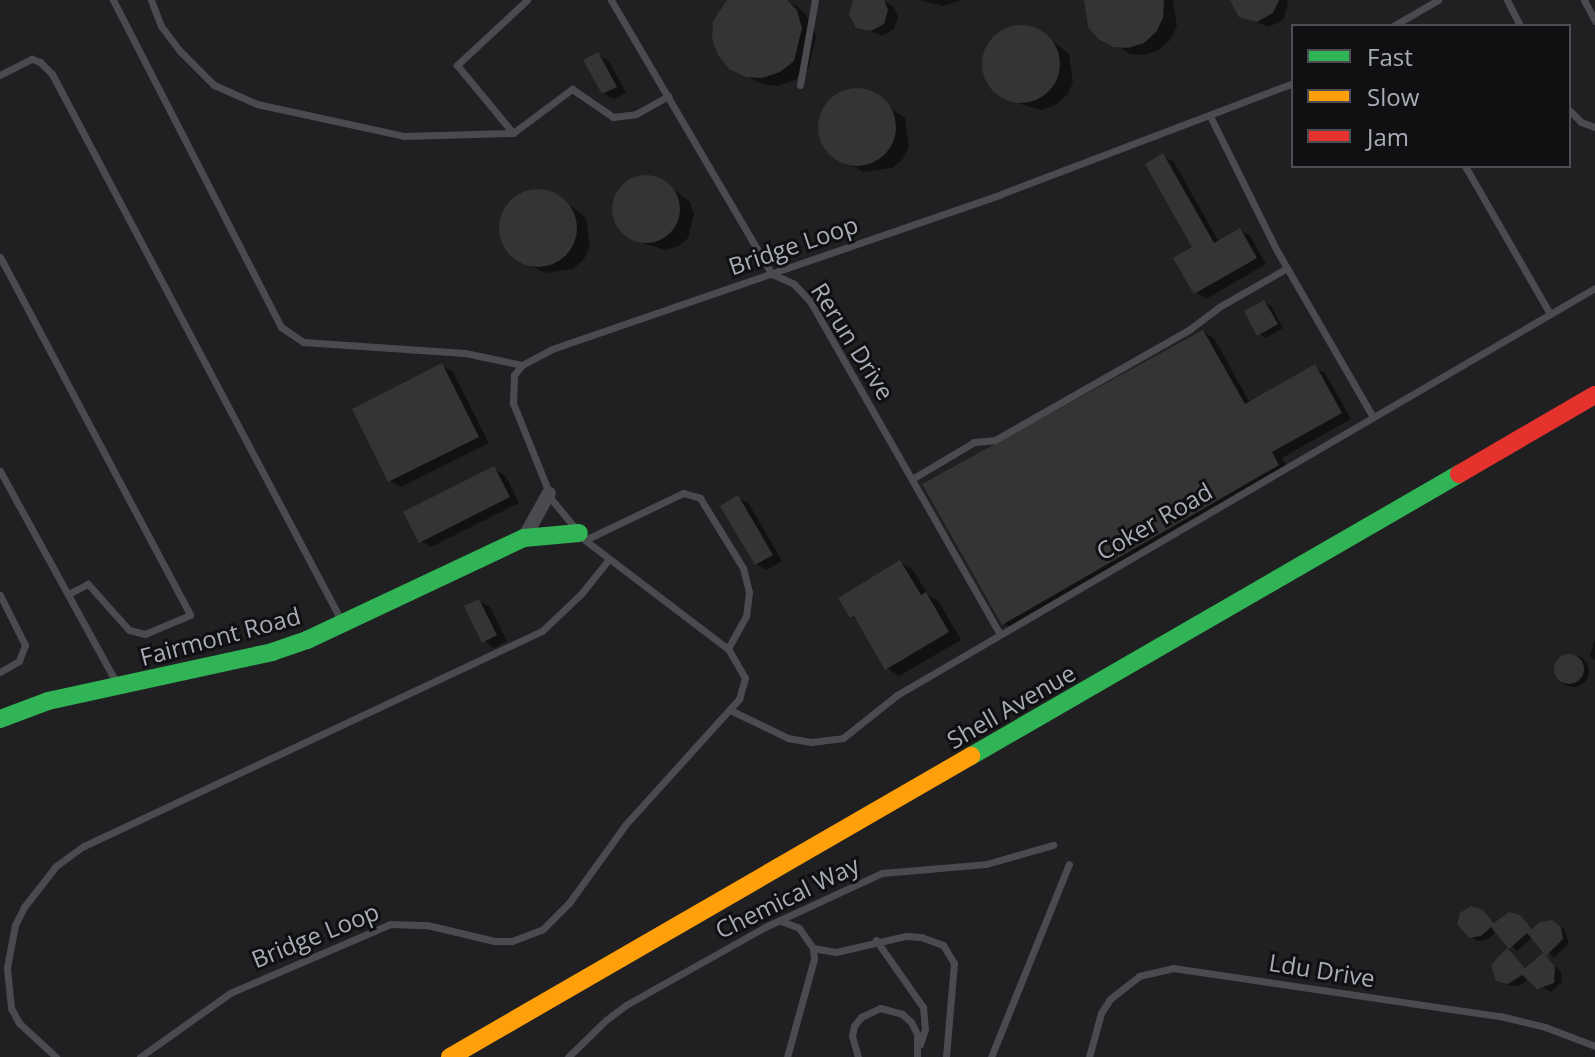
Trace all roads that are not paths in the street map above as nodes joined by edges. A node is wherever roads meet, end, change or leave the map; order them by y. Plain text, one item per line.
1 (113, 0) edge
2 (151, 0) edge
3 (527, 0) edge
4 (611, 0) edge
5 (815, 0) edge
6 (1438, 0) edge
7 (1507, 0) edge
8 (1584, 0) edge
9 (1595, 21) edge
10 (1396, 24) edge
11 (1519, 24) edge
12 (0, 75) edge
13 (1291, 84) edge
14 (800, 85) dead end
15 (668, 96) junction
16 (1571, 112) edge
17 (1210, 116) junction
18 (1595, 127) edge
19 (513, 133) junction
20 (1466, 168) edge
21 (0, 257) edge
22 (1287, 268) junction
23 (772, 274) junction
24 (1595, 288) edge
25 (1550, 314) junction
26 (522, 365) junction
27 (1595, 395) edge
28 (1373, 417) junction
29 (0, 471) edge
30 (912, 479) junction
31 (549, 493) junction
32 (582, 537) junction
33 (524, 538) junction
34 (609, 559) junction
35 (68, 594) junction
36 (0, 595) edge
37 (342, 623) junction
38 (1000, 634) junction
39 (728, 649) junction
40 (0, 672) edge
41 (118, 686) junction
42 (730, 710) junction
43 (0, 719) edge
44 (1053, 845) dead end
45 (1069, 864) dead end
46 (778, 921) junction
47 (876, 940) junction
48 (813, 948) junction
49 (919, 1046) junction
50 (1595, 1046) edge
51 (56, 1057) edge
52 (140, 1057) edge
53 (450, 1057) edge
54 (568, 1057) edge
55 (787, 1057) edge
56 (858, 1057) edge
57 (917, 1057) edge
58 (946, 1057) edge
59 (991, 1057) edge
60 (1089, 1057) edge

1 - 26 lane
2 - 19 lane
3 - 19 lane
4 - 15 lane, Rerun Drive
5 - 14 lane
6 - 10 lane
7 - 11 lane
8 - 9 lane
12 - 37 lane
13 - 17 lane, Bridge Loop
15 - 19 lane
15 - 23 lane, Rerun Drive
16 - 18 lane
17 - 22 lane
17 - 23 lane, Bridge Loop
20 - 25 lane
21 - 35 lane
22 - 28 lane
22 - 30 lane
23 - 26 lane, Bridge Loop
23 - 30 lane, Rerun Drive
24 - 25 lane, Coker Road
25 - 28 lane, Coker Road
26 - 31 lane, Bridge Loop
27 - 53 street, Shell Avenue
28 - 38 lane, Coker Road
29 - 35 lane
30 - 38 lane, Rerun Drive
31 - 32 lane, Bridge Loop
31 - 33 street
32 - 33 street, Fairmont Road
32 - 34 lane, Bridge Loop
32 - 39 lane
33 - 37 street, Fairmont Road
34 - 39 lane, Bridge Loop
34 - 51 lane
35 - 41 lane
36 - 40 lane
37 - 41 street, Fairmont Road
38 - 42 lane, Coker Road
39 - 42 lane, Bridge Loop
41 - 43 street, Fairmont Road
42 - 52 lane, Bridge Loop
44 - 46 lane, Chemical Way
45 - 59 lane
46 - 48 lane
46 - 54 lane, Chemical Way
47 - 48 lane
47 - 49 lane
47 - 58 lane
48 - 55 lane
49 - 56 lane
49 - 57 lane
50 - 60 lane, Ldu Drive

